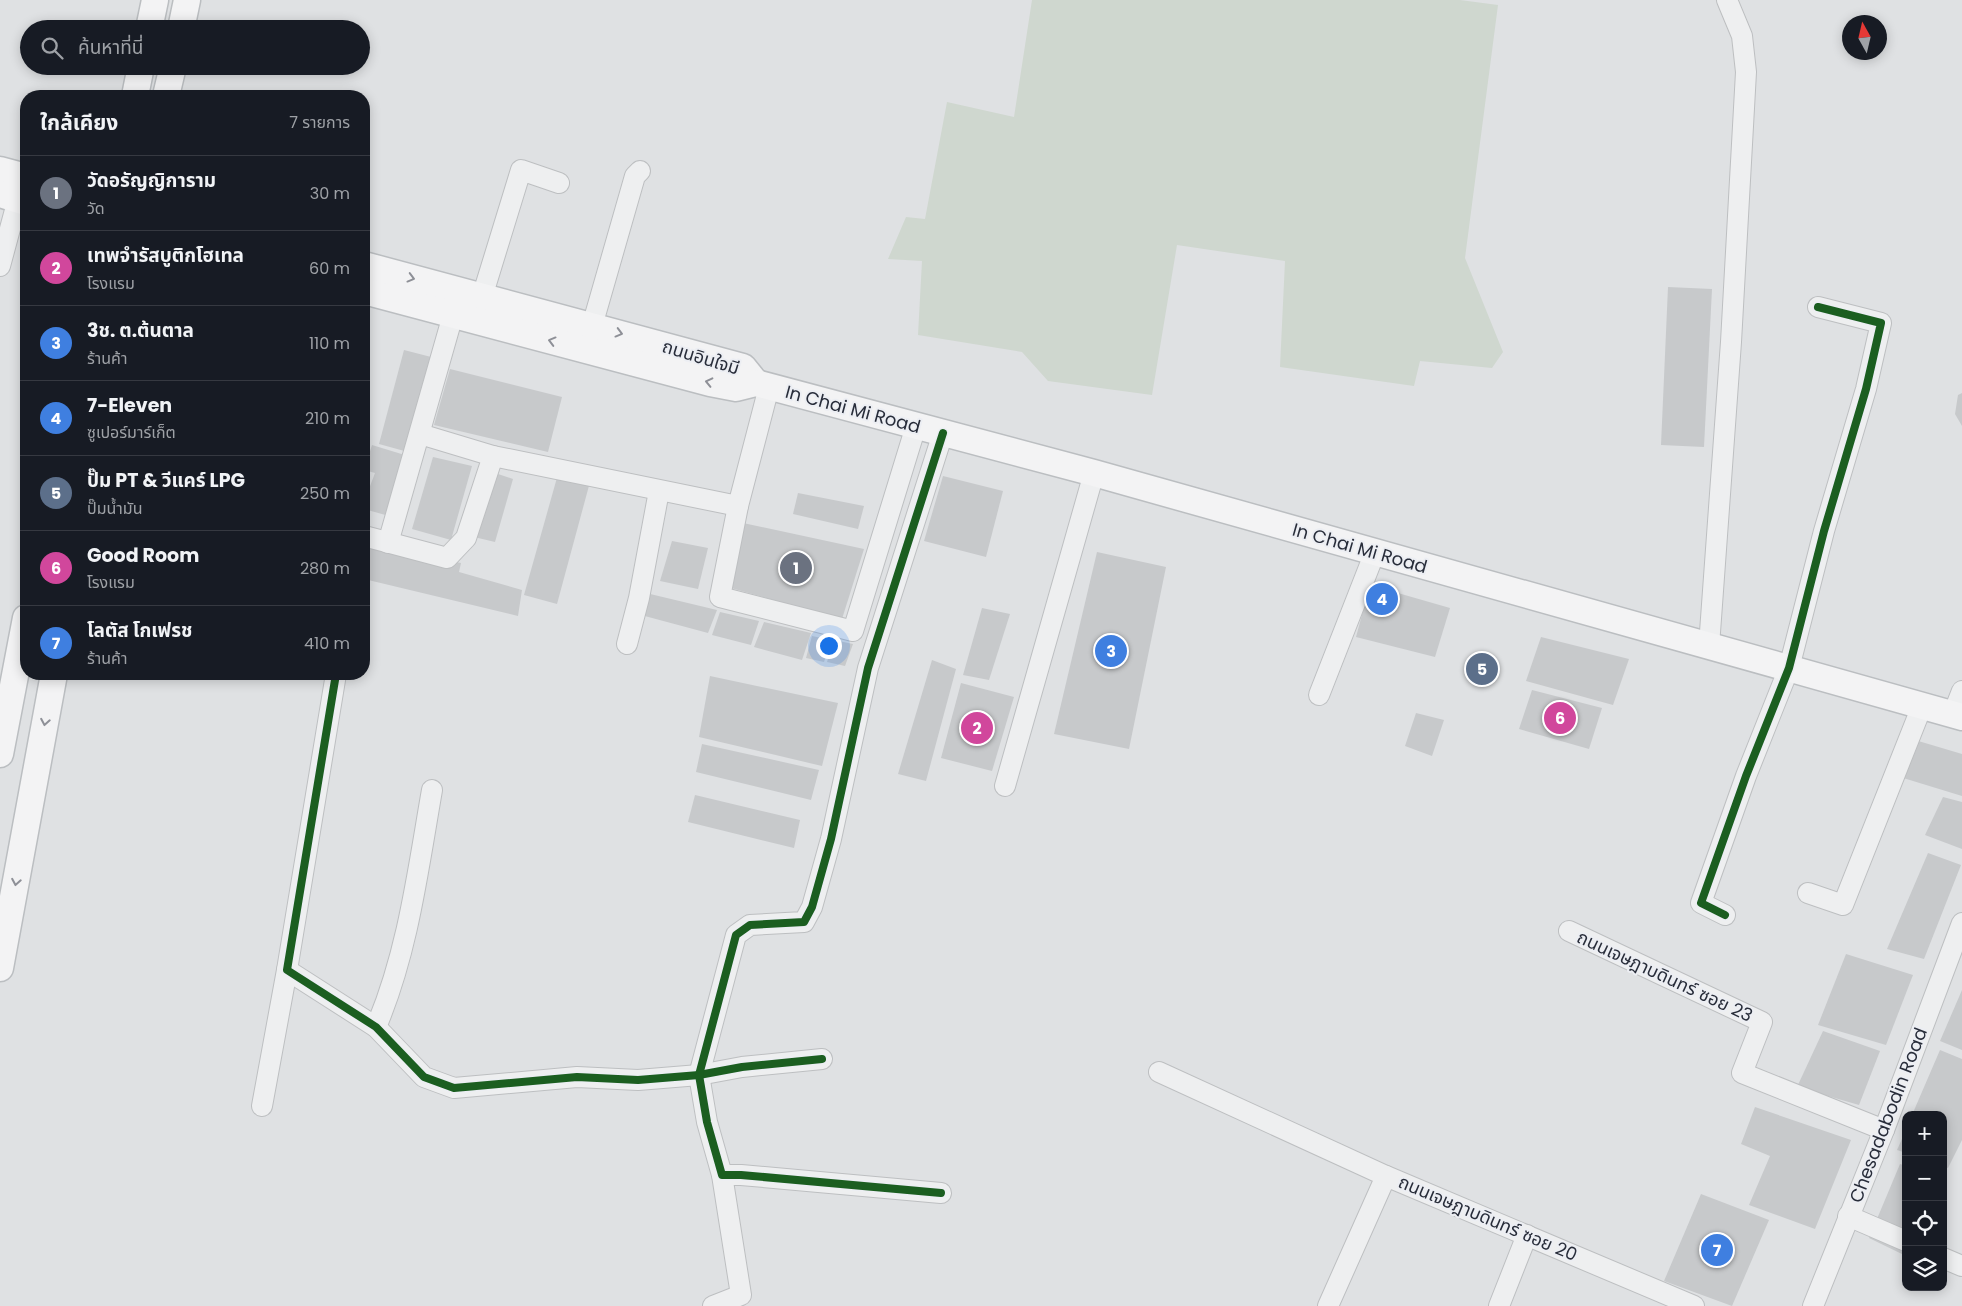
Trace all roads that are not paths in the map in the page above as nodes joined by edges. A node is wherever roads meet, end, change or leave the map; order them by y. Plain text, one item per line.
1 (156, 0) edge
2 (187, 0) edge
3 (1727, 0) edge
4 (151, 20) edge
5 (183, 20) edge
6 (140, 75) edge
7 (170, 75) edge
8 (136, 90) edge
9 (167, 90) edge
10 (0, 170) edge
11 (640, 171) dead end
12 (559, 183) dead end
13 (18, 193) edge
14 (0, 266) edge
15 (370, 267) edge
16 (370, 293) edge
17 (482, 296) junction
18 (1818, 307) dead end
19 (453, 315) junction
20 (592, 326) junction
21 (763, 385) junction
22 (916, 426) junction
23 (943, 433) junction
24 (420, 434) junction
25 (493, 456) junction
26 (1094, 474) junction
27 (659, 491) junction
28 (738, 506) junction
29 (370, 538) edge
30 (388, 543) junction
31 (1375, 552) junction
32 (627, 644) dead end
33 (1709, 646) junction
34 (20, 649) edge
35 (1789, 668) junction
36 (53, 680) edge
37 (335, 680) edge
38 (1319, 695) dead end
39 (1922, 706) junction
40 (1959, 707) edge
41 (0, 754) edge
42 (1006, 786) dead end
43 (432, 790) dead end
44 (1808, 893) dead end
45 (1725, 915) dead end
46 (1962, 923) edge
47 (1569, 931) dead end
48 (0, 968) edge
49 (287, 970) junction
50 (376, 1027) junction
51 (822, 1059) dead end
52 (1159, 1072) dead end
53 (698, 1075) junction
54 (262, 1106) dead end
55 (1884, 1130) junction
56 (722, 1175) junction
57 (1386, 1176) junction
58 (942, 1194) dead end
59 (1848, 1216) junction
60 (1527, 1235) junction
61 (1902, 1239) edge
62 (1947, 1260) edge
63 (1962, 1266) edge
64 (713, 1306) edge
65 (1328, 1306) edge
66 (1499, 1306) edge
67 (1694, 1306) edge
68 (1813, 1306) edge

1 - 4 main road
2 - 5 main road
3 - 33 street
6 - 8 main road
7 - 9 main road
10 - 13 main road
11 - 20 street
12 - 17 street
13 - 14 street
15 -> 17 main road, ถนนอินใจมี
16 - 19 main road, ถนนอินใจมี
17 - 20 main road, ถนนอินใจมี
18 - 35 street
21 -> 19 main road, ถนนอินใจมี
19 - 24 street
20 -> 21 main road, ถนนอินใจมี
21 - 22 main road, In Chai Mi Road
21 - 28 street
22 - 23 main road, In Chai Mi Road
22 - 28 street
23 - 26 main road, In Chai Mi Road
23 - 53 street
24 - 25 street
24 - 30 street
25 - 27 street
25 - 30 street
26 - 31 main road, In Chai Mi Road
26 - 42 street
27 - 28 street
27 - 32 street
29 - 30 street
31 - 33 main road, In Chai Mi Road
31 - 38 street
33 - 35 main road, In Chai Mi Road
34 - 41 main road
35 - 39 main road, In Chai Mi Road
35 - 45 street
36 -> 48 main road
37 - 49 street
39 - 40 main road, In Chai Mi Road
39 - 44 street
43 - 50 street
46 - 55 street, Chesadabodin Road
47 - 55 street, ถนนเจษฎาบดินทร์ ซอย 23
49 - 50 street
49 - 54 street
50 - 53 street
51 - 53 street
52 - 57 street
53 - 56 street
55 - 59 street, Chesadabodin Road
56 - 58 street
56 - 64 street
57 - 60 street, ถนนเจษฎาบดินทร์ ซอย 20
57 - 65 street, ถนนเจษฎาบดินทร์ ซอย 20
59 - 61 street
59 - 68 street, Chesadabodin Road
60 - 66 street
60 - 67 street, ถนนเจษฎาบดินทร์ ซอย 20
62 - 63 street

